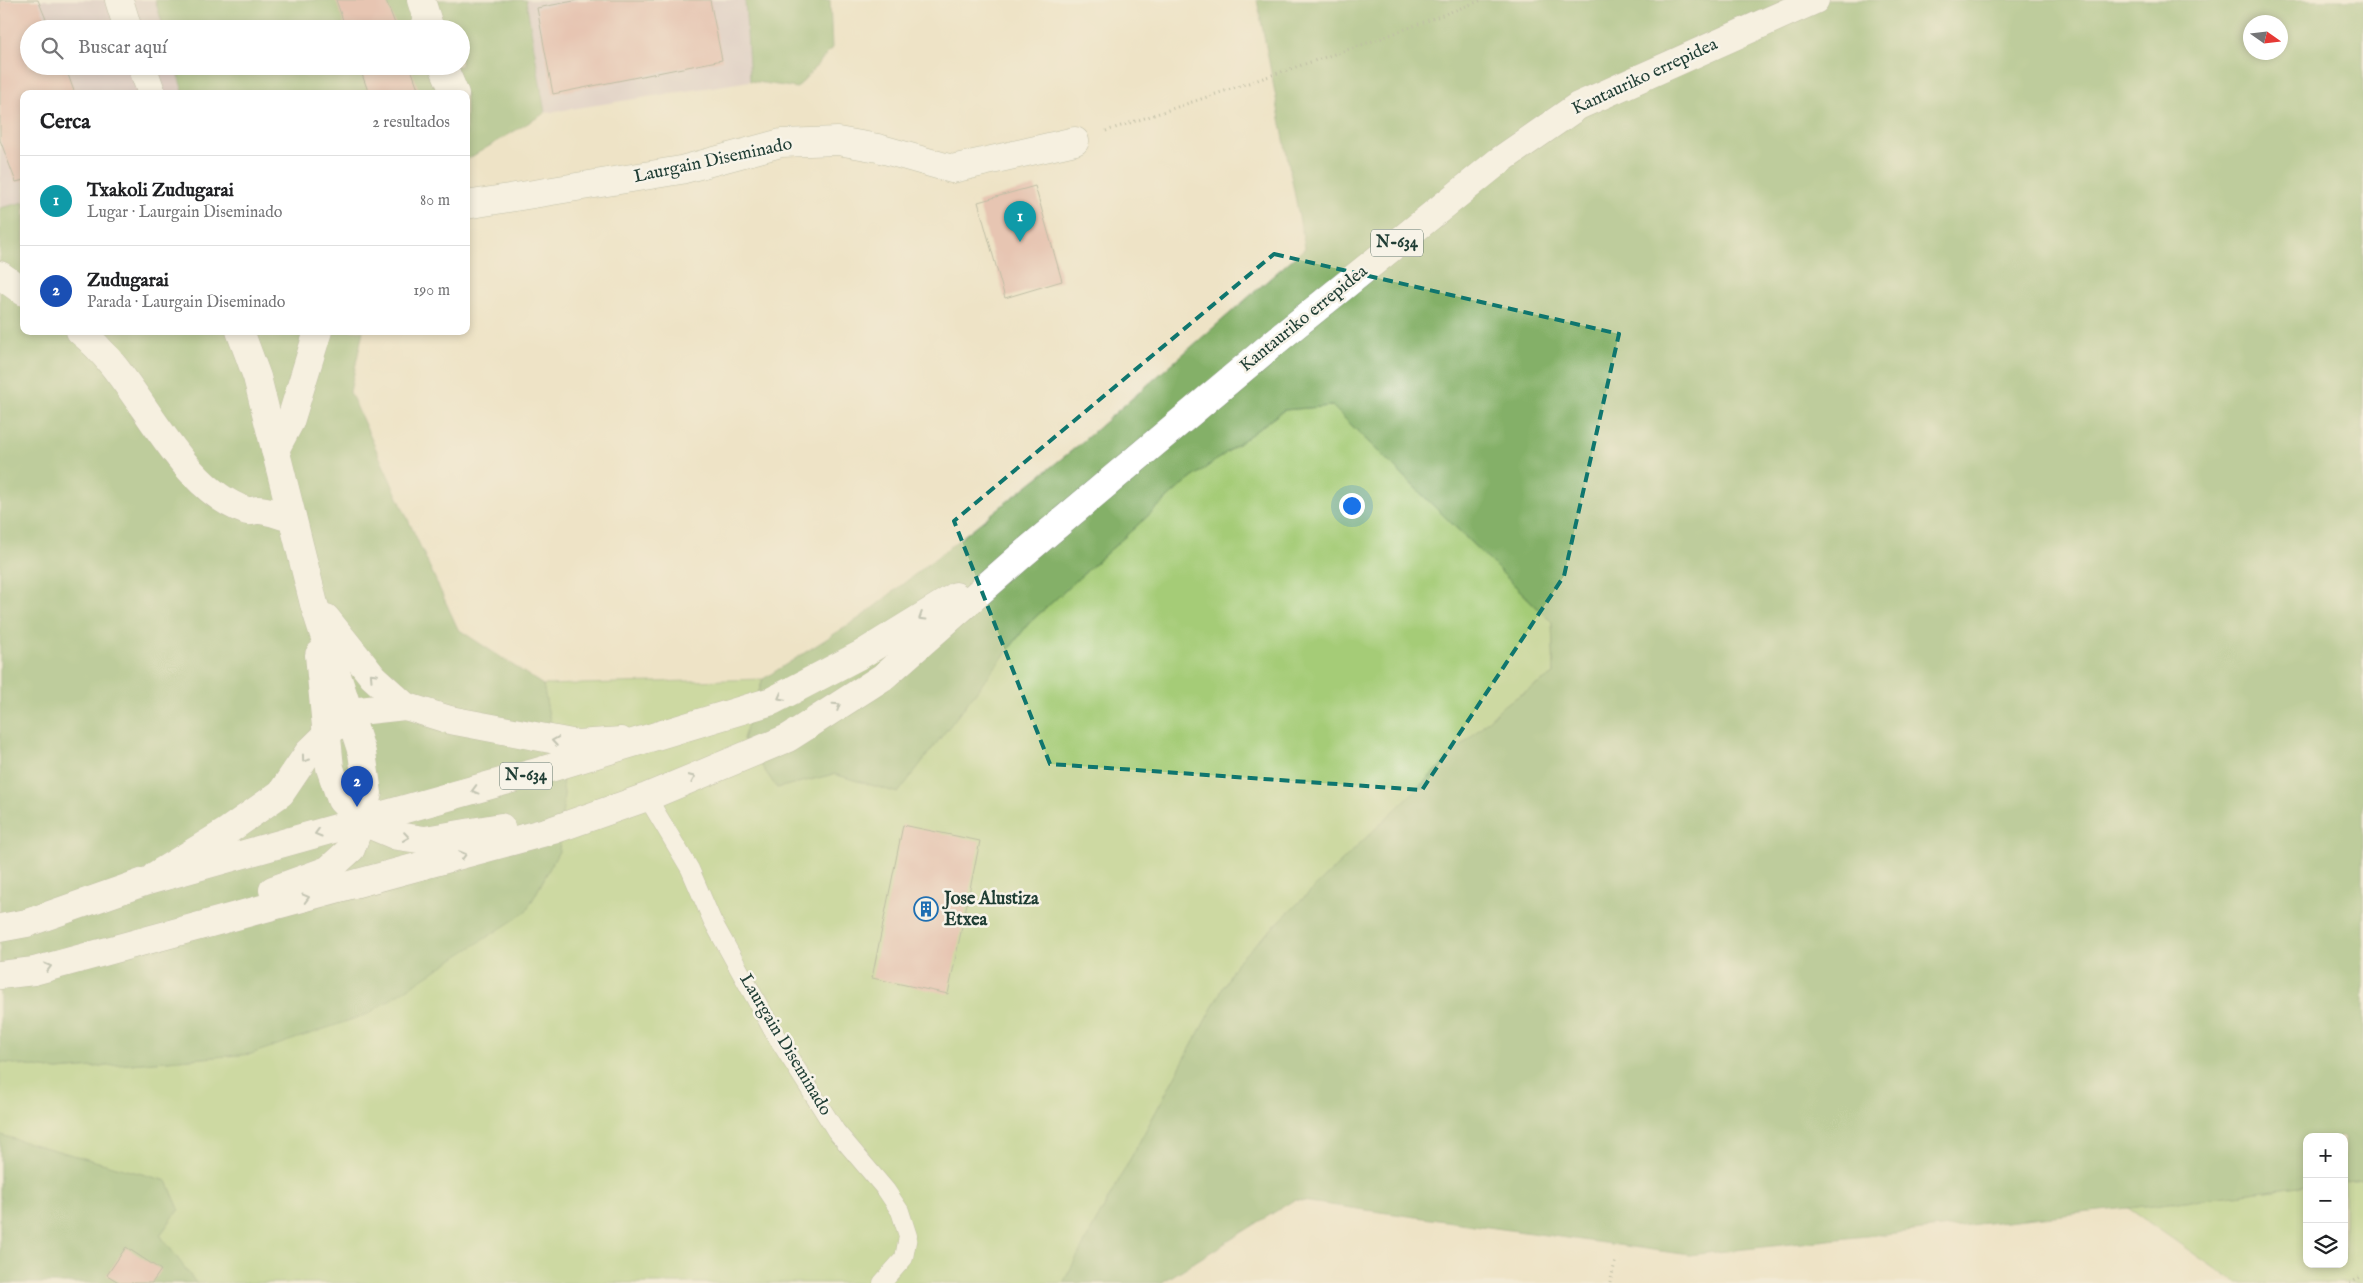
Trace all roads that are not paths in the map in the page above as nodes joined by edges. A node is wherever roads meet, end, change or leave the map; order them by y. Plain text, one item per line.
1 (119, 0) edge
2 (421, 0) edge
3 (1815, 0) edge
4 (125, 20) edge
5 (427, 20) edge
6 (145, 75) edge
7 (447, 75) edge
8 (151, 90) edge
9 (453, 90) edge
10 (1075, 141) road end
11 (470, 203) edge
12 (0, 275) edge
13 (20, 289) edge
14 (84, 335) edge
15 (241, 335) edge
16 (317, 335) edge
17 (275, 450) junction
18 (292, 518) junction
19 (1023, 554) junction
20 (314, 604) junction
21 (405, 706) junction
22 (350, 712) junction
23 (328, 734) junction
24 (655, 738) junction
25 (647, 797) junction
26 (361, 821) junction
27 (144, 882) junction
28 (0, 928) edge
29 (153, 938) junction
30 (0, 975) edge
31 (882, 1283) edge

1 - 4 main road
2 - 5 main road
3 - 19 main road, Kantauriko errepidea / N-634
6 - 8 main road
7 - 9 main road
10 - 11 main road, Laurgain Diseminado
12 - 13 main road
14 - 18 main road
15 - 17 main road
16 - 17 main road
17 - 18 main road
18 - 20 main road
19 -> 24 main road, N-634
25 -> 19 main road, N-634
21 -> 20 main road
20 - 22 main road
20 - 23 main road
21 - 22 main road
24 -> 21 main road
22 - 23 main road
22 - 26 main road
23 - 26 main road
23 -> 27 main road
24 -> 26 main road, N-634
26 -> 25 main road
29 -> 25 main road, N-634
25 - 31 lane, Laurgain Diseminado
26 -> 27 main road, N-634
26 - 29 main road
27 - 28 main road, N-634
30 -> 29 main road, N-634

